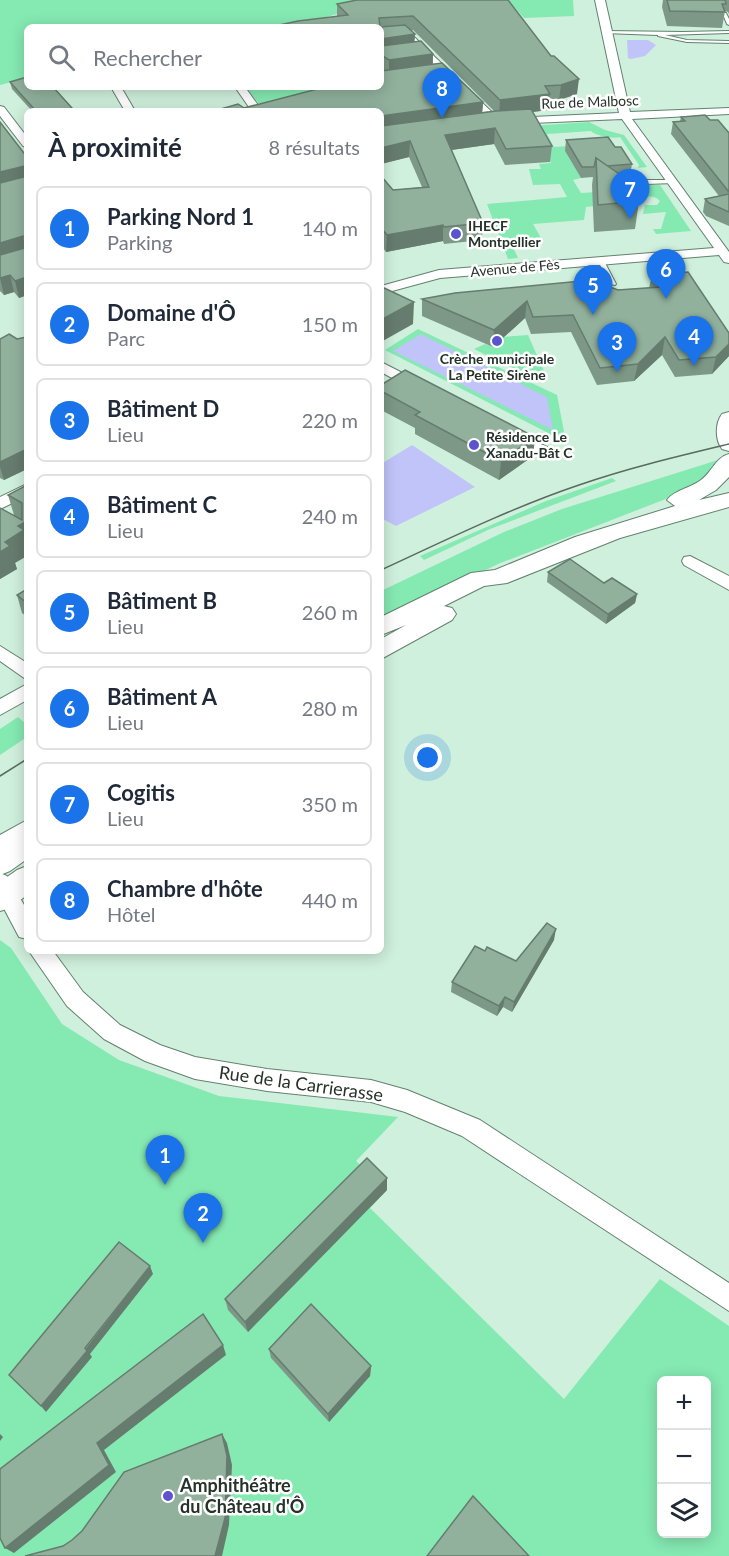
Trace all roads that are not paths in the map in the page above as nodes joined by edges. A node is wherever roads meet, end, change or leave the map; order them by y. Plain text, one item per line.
1 (600, 0) edge
2 (724, 13) edge
3 (729, 24) edge
4 (606, 32) junction
5 (729, 32) edge
6 (654, 33) junction
7 (384, 37) edge
8 (729, 42) edge
9 (444, 73) junction
10 (432, 75) edge
11 (118, 90) edge
12 (245, 90) edge
13 (128, 108) edge
14 (256, 108) edge
15 (0, 109) edge
16 (729, 111) edge
17 (625, 116) junction
18 (495, 122) junction
19 (479, 123) edge
20 (23, 131) edge
21 (0, 135) edge
22 (646, 182) dead end
23 (672, 182) junction
24 (726, 256) edge
25 (601, 261) junction
26 (614, 284) dead end
27 (384, 289) edge
28 (384, 368) edge
29 (432, 393) edge
30 (729, 418) edge
31 (503, 430) edge
32 (729, 445) edge
33 (544, 451) dead end
34 (729, 460) edge
35 (24, 491) edge
36 (729, 500) edge
37 (2, 508) edge
38 (637, 522) junction
39 (690, 561) dead end
40 (499, 577) junction
41 (729, 584) edge
42 (384, 626) edge
43 (384, 648) edge
44 (0, 652) edge
45 (24, 671) edge
46 (24, 693) edge
47 (0, 708) edge
48 (24, 830) edge
49 (24, 845) edge
50 (0, 846) edge
51 (0, 863) edge
52 (8, 888) edge
53 (24, 923) edge
54 (42, 954) edge
55 (729, 1298) edge

1 - 4 street
2 - 3 lane
4 - 6 lane
4 - 17 street
5 - 6 lane
6 - 8 lane
7 - 9 street
9 - 10 street
9 - 18 street
11 - 13 street
12 - 14 street
15 - 20 street
16 - 17 street, Rue de Malbosc
17 - 18 street, Rue de Malbosc
17 - 23 street
18 - 19 street, Rue de Malbosc
20 - 21 street
22 - 23 lane
23 - 24 street
24 - 25 street, Avenue de Fès
25 - 26 lane
25 - 27 street, Avenue de Fès
28 - 29 street
30 - 32 main road
31 - 33 street
34 - 38 main road
35 - 37 street
36 - 38 main road
38 - 40 main road
39 - 41 street
40 - 42 main road
40 - 43 main road
44 - 45 street
46 - 47 street
48 - 50 street
49 - 51 main road
52 - 53 street
54 - 55 street, Rue de la Carrierasse

